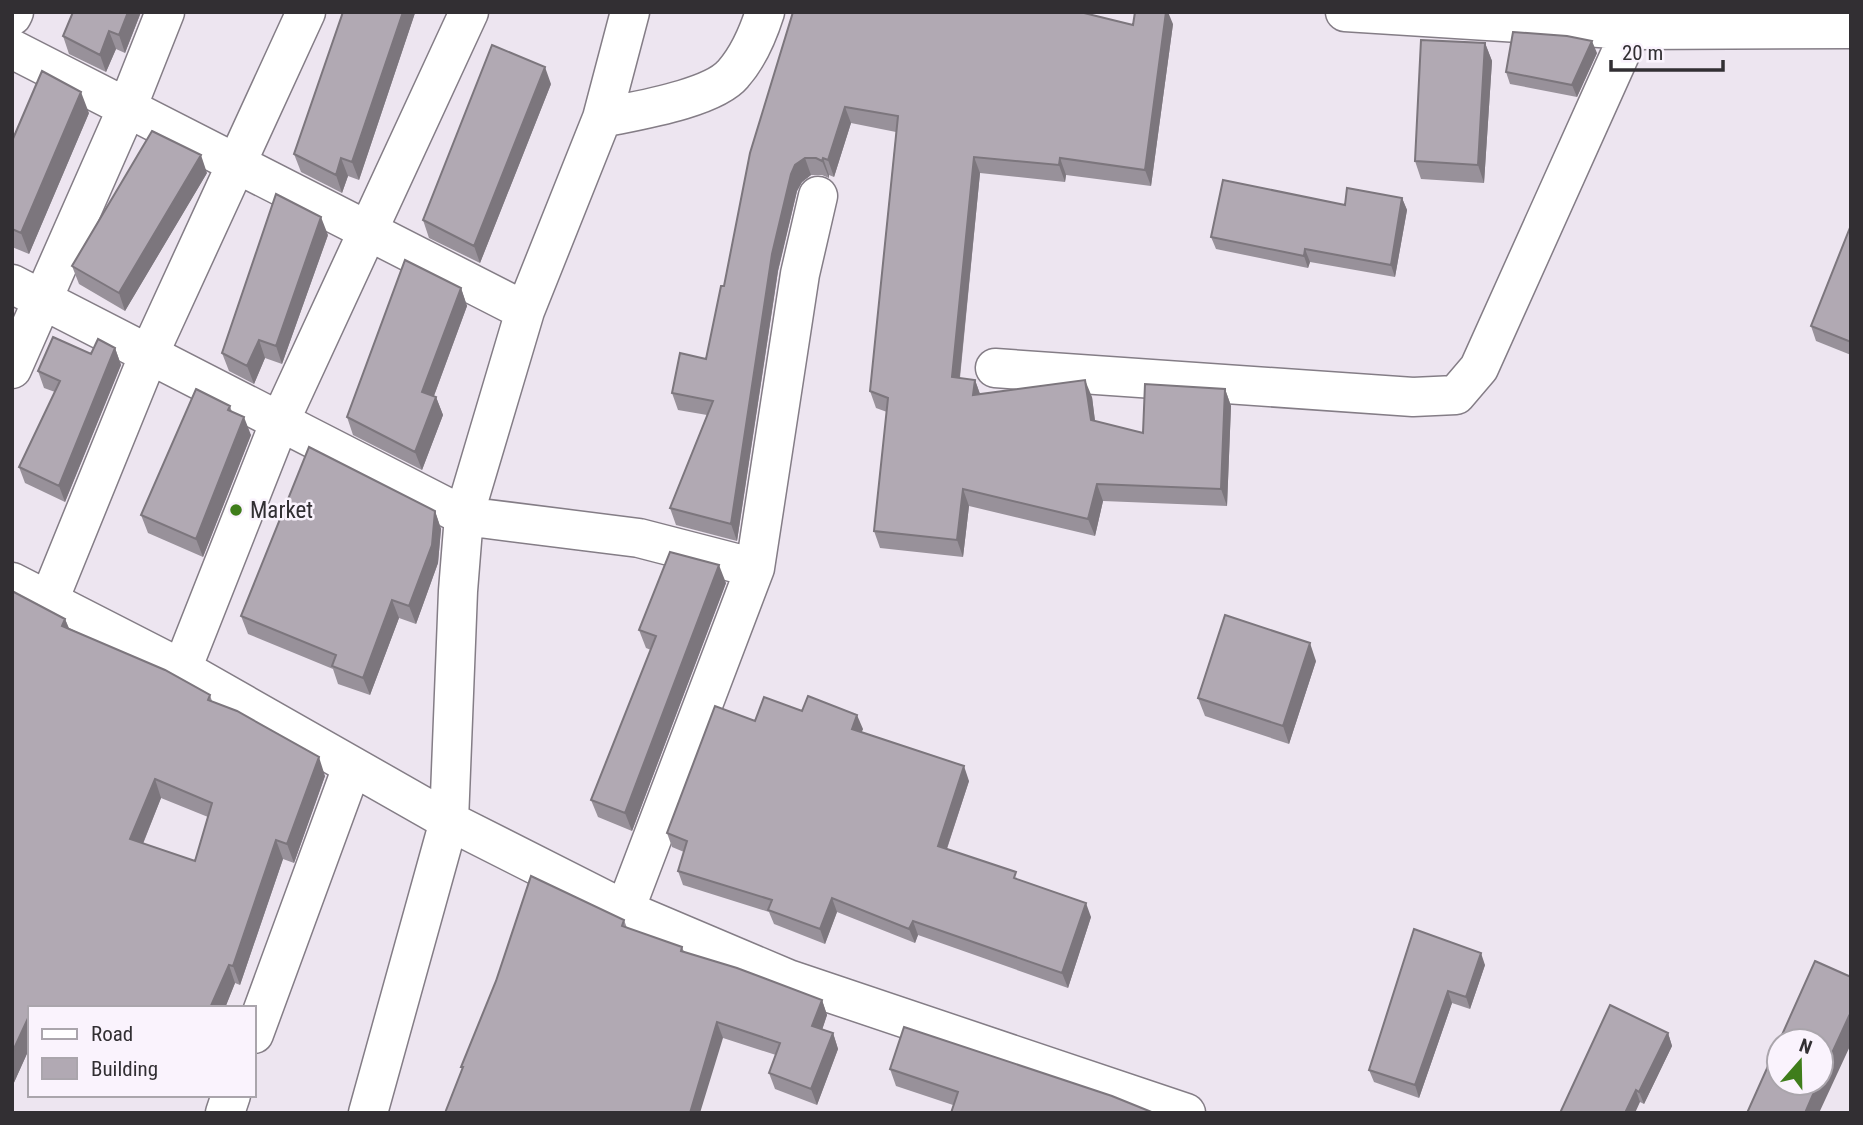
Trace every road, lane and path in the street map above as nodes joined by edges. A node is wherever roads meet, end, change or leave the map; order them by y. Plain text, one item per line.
1 (165, 12) edge
2 (306, 12) edge
3 (469, 12) edge
4 (630, 12) edge
5 (765, 12) edge
6 (1345, 12) edge
7 (1505, 18) edge
8 (1813, 21) edge
9 (1851, 29) edge
10 (1632, 30) junction
11 (12, 49) edge
12 (127, 108) junction
13 (602, 118) junction
14 (238, 164) junction
15 (818, 195) dead end
16 (367, 230) junction
17 (28, 292) edge
18 (525, 311) junction
19 (149, 354) junction
20 (995, 368) dead end
21 (12, 369) edge
22 (280, 421) junction
23 (464, 516) junction
24 (755, 568) junction
25 (12, 582) edge
26 (49, 600) junction
27 (182, 669) junction
28 (352, 767) junction
29 (449, 821) junction
30 (625, 910) junction
31 (256, 1029) edge
32 (368, 1113) edge
33 (1186, 1113) edge

1 - 12 street
2 - 14 street
3 - 16 street
4 - 13 street
5 - 13 street
6 - 7 street
7 - 10 street
8 - 9 street
8 - 10 street
10 - 20 street
11 - 12 street
12 - 14 street
12 - 17 street
13 - 18 street
14 - 16 street
14 - 19 street
15 - 24 street
16 - 18 street
16 - 22 street
17 - 19 street
17 - 21 street
18 - 23 street
19 - 22 street
19 - 26 street
22 - 23 street
22 - 27 street
23 - 24 street
23 - 29 street
24 - 30 street
25 - 26 street
26 - 27 street
27 - 28 street
28 - 29 street
28 - 31 street
29 - 30 street
29 - 32 street
30 - 33 street

